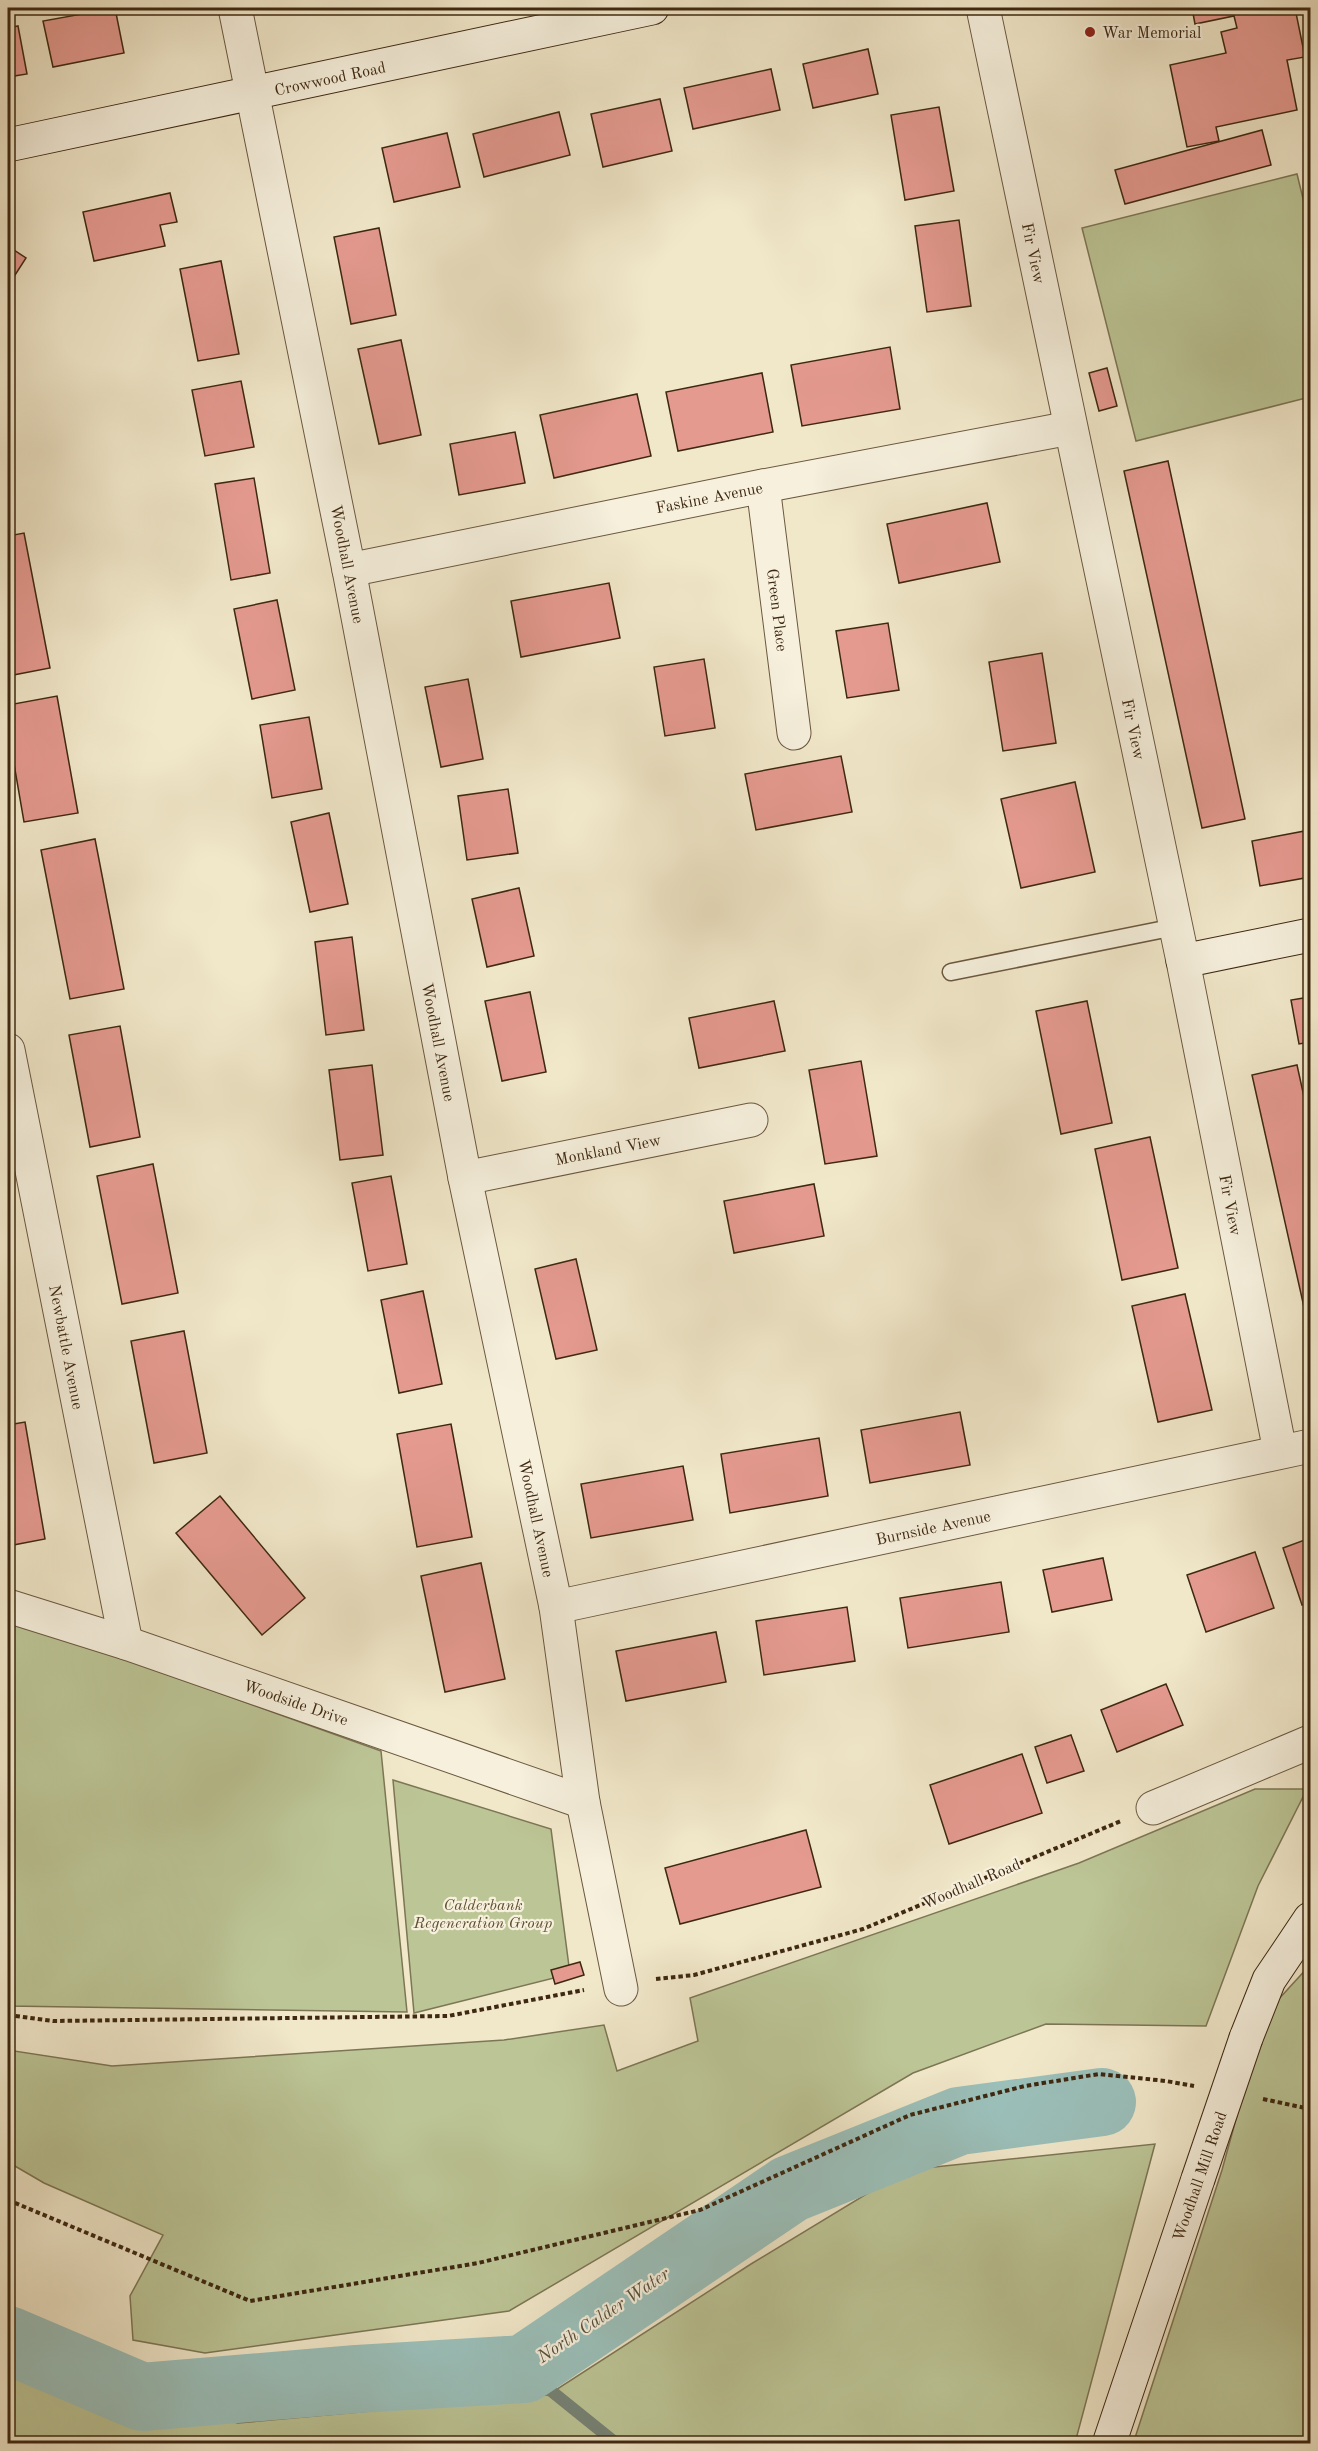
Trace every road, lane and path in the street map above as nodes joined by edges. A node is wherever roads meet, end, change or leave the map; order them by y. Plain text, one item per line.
1 (235, 8) edge
2 (652, 8) edge
3 (983, 8) edge
4 (254, 94) junction
5 (8, 146) edge
6 (1070, 428) junction
7 (763, 486) junction
8 (349, 570) junction
9 (794, 733) dead end
10 (1175, 927) junction
11 (1311, 935) edge
12 (1182, 962) junction
13 (951, 972) dead end
14 (8, 1050) edge
15 (751, 1120) dead end
16 (465, 1178) junction
17 (1295, 1448) edge
18 (8, 1606) edge
19 (556, 1607) junction
20 (126, 1643) junction
21 (1311, 1742) edge
22 (583, 1802) junction
23 (1153, 1808) joint
24 (1311, 1919) edge
25 (621, 1989) junction
26 (8, 2015) edge
27 (1099, 2074) dead end
28 (8, 2200) edge
29 (1109, 2444) edge

1 - 4 street, Woodhall Avenue
2 - 4 street, Crowwood Road
3 - 6 street, Fir View
4 - 5 street, Crowwood Road
4 - 8 street, Woodhall Avenue
6 - 7 street, Faskine Avenue
6 - 10 street, Fir View
7 - 8 street, Faskine Avenue
7 - 9 street, Green Place
8 - 16 street, Woodhall Avenue
10 - 12 street, Fir View
10 - 13 lane
11 - 12 street
12 - 17 street, Fir View
14 - 20 street, Newbattle Avenue
15 - 16 street, Monkland View
16 - 19 street, Woodhall Avenue
17 - 19 street, Burnside Avenue
18 - 20 street, Woodside Drive
19 - 22 street, Woodhall Avenue
20 - 22 street, Woodside Drive
21 - 23 street
22 - 25 street, Woodhall Avenue
23 - 25 path, Woodhall Road
24 - 29 street, Woodhall Mill Road, bridge
25 - 26 path, Woodhall Road
27 - 28 path

